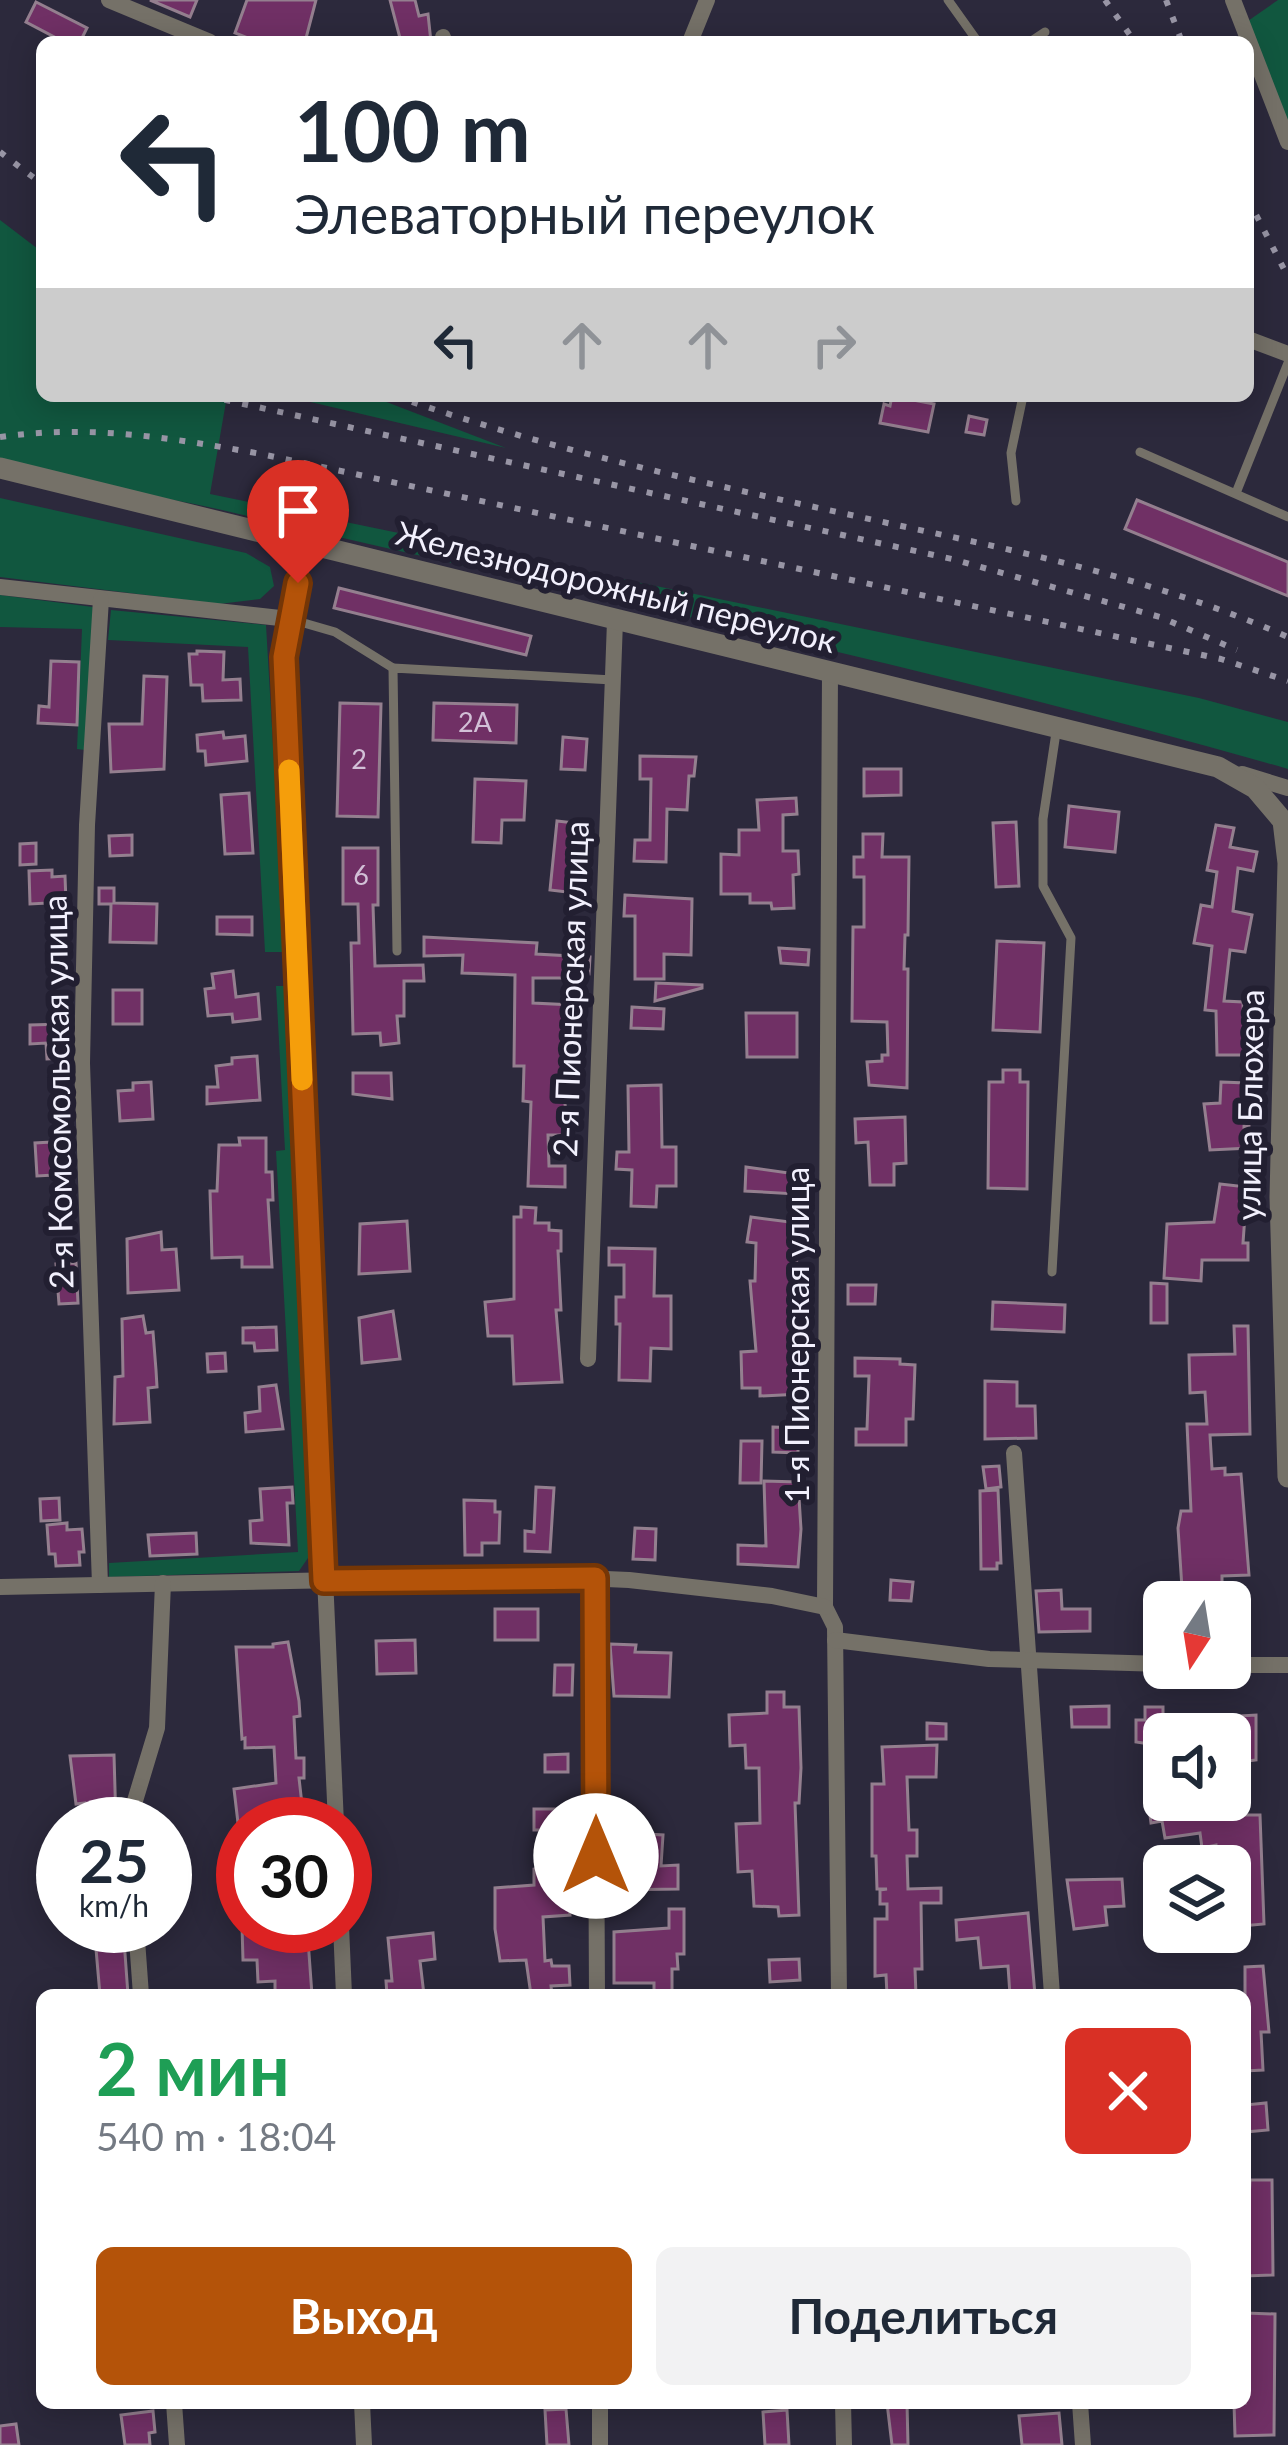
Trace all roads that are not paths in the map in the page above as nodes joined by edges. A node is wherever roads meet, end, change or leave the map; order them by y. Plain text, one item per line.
1 (109, 0) edge
2 (707, 0) edge
3 (948, 0) edge
4 (1233, 0) edge
5 (1046, 32) dead end
6 (196, 36) edge
7 (692, 36) edge
8 (974, 36) edge
9 (1040, 36) edge
10 (1247, 36) edge
11 (1254, 54) edge
12 (1288, 142) edge
13 (1254, 342) edge
14 (1288, 359) edge
15 (1022, 402) edge
16 (1140, 452) dead end
17 (0, 468) edge
18 (1236, 493) junction
19 (1016, 501) dead end
20 (1288, 517) edge
21 (306, 546) junction
22 (0, 587) edge
23 (101, 598) junction
24 (289, 619) junction
25 (615, 621) junction
26 (393, 668) junction
27 (830, 672) junction
28 (613, 680) junction
29 (1057, 726) junction
30 (1218, 767) junction
31 (1288, 788) edge
32 (1286, 820) edge
33 (397, 951) dead end
34 (1052, 1272) dead end
35 (588, 1359) dead end
36 (1014, 1453) dead end
37 (1288, 1477) edge
38 (595, 1578) junction
39 (324, 1581) junction
40 (163, 1582) junction
41 (100, 1585) junction
42 (0, 1587) edge
43 (825, 1607) junction
44 (835, 1640) junction
45 (1027, 1661) junction
46 (1143, 1664) edge
47 (1251, 1665) edge
48 (1288, 1665) edge
49 (136, 1797) edge
50 (335, 1797) edge
51 (138, 1953) edge
52 (342, 1953) edge
53 (141, 1989) edge
54 (344, 1989) edge
55 (597, 1989) edge
56 (838, 1989) edge
57 (1052, 1989) edge
58 (174, 2409) edge
59 (362, 2409) edge
60 (600, 2409) edge
61 (843, 2409) edge
62 (1080, 2409) edge
63 (177, 2445) edge
64 (364, 2445) edge
65 (600, 2445) edge
66 (844, 2445) edge
67 (1083, 2445) edge

1 - 6 street
2 - 7 street
3 - 8 lane
4 - 10 street
5 - 9 lane
11 - 12 street
13 - 14 street
14 - 18 lane
15 - 19 lane
16 - 18 lane
17 - 21 street, Железнодорожный переулок
18 - 20 lane
21 - 24 street
21 - 25 street, Железнодорожный переулок
22 - 23 street
23 - 24 street
23 - 41 street, 2-я Комсомольская улица
24 - 26 lane
24 - 39 street
25 - 27 street, Железнодорожный переулок
25 - 28 street, 2-я Пионерская улица
26 - 28 lane
26 - 33 lane
27 - 29 street, Железнодорожный переулок
27 - 43 street, 1-я Пионерская улица
28 - 35 street, 2-я Пионерская улица
29 - 30 street, Железнодорожный переулок
29 - 34 lane
30 - 31 street
30 - 32 street, улица Блюхера
32 - 37 street, улица Блюхера
36 - 45 street
38 - 39 street
38 - 43 street
38 - 55 street
39 - 40 street
39 - 50 street
40 - 41 street
40 - 49 street
41 - 42 street
43 - 44 street, 1-я Пионерская улица
44 - 45 street
44 - 56 street, 1-я Пионерская улица
45 - 46 street
45 - 57 street
47 - 48 street
51 - 53 street
52 - 54 street
58 - 63 street
59 - 64 street
60 - 65 street
61 - 66 street
62 - 67 street

